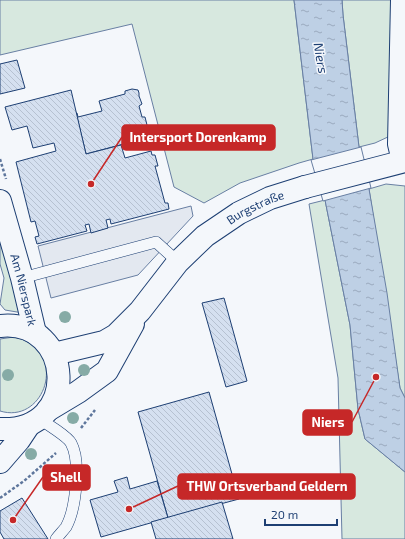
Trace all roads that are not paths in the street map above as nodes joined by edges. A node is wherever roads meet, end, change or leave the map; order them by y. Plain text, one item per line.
1 (402, 0) edge
2 (404, 161) edge
3 (0, 201) edge
4 (178, 262) junction
5 (22, 278) junction
6 (140, 311) junction
7 (0, 326) edge
8 (35, 333) junction
9 (54, 354) junction
10 (39, 418) junction
11 (0, 428) edge
12 (0, 462) edge
13 (56, 539) edge

1 - 2 street
2 - 4 street, Burgstraße
3 - 5 street, Am Nierspark
4 - 5 lane
4 - 6 street, Burgstraße
5 - 8 street, Am Nierspark
6 - 9 street, Burgstraße
6 - 10 street, Burgstraße
7 - 8 street, Burgstraße
8 - 9 street, Burgstraße
9 - 10 street, Burgstraße
10 - 11 street, Burgstraße
10 - 12 street, Burgstraße
10 - 13 lane

